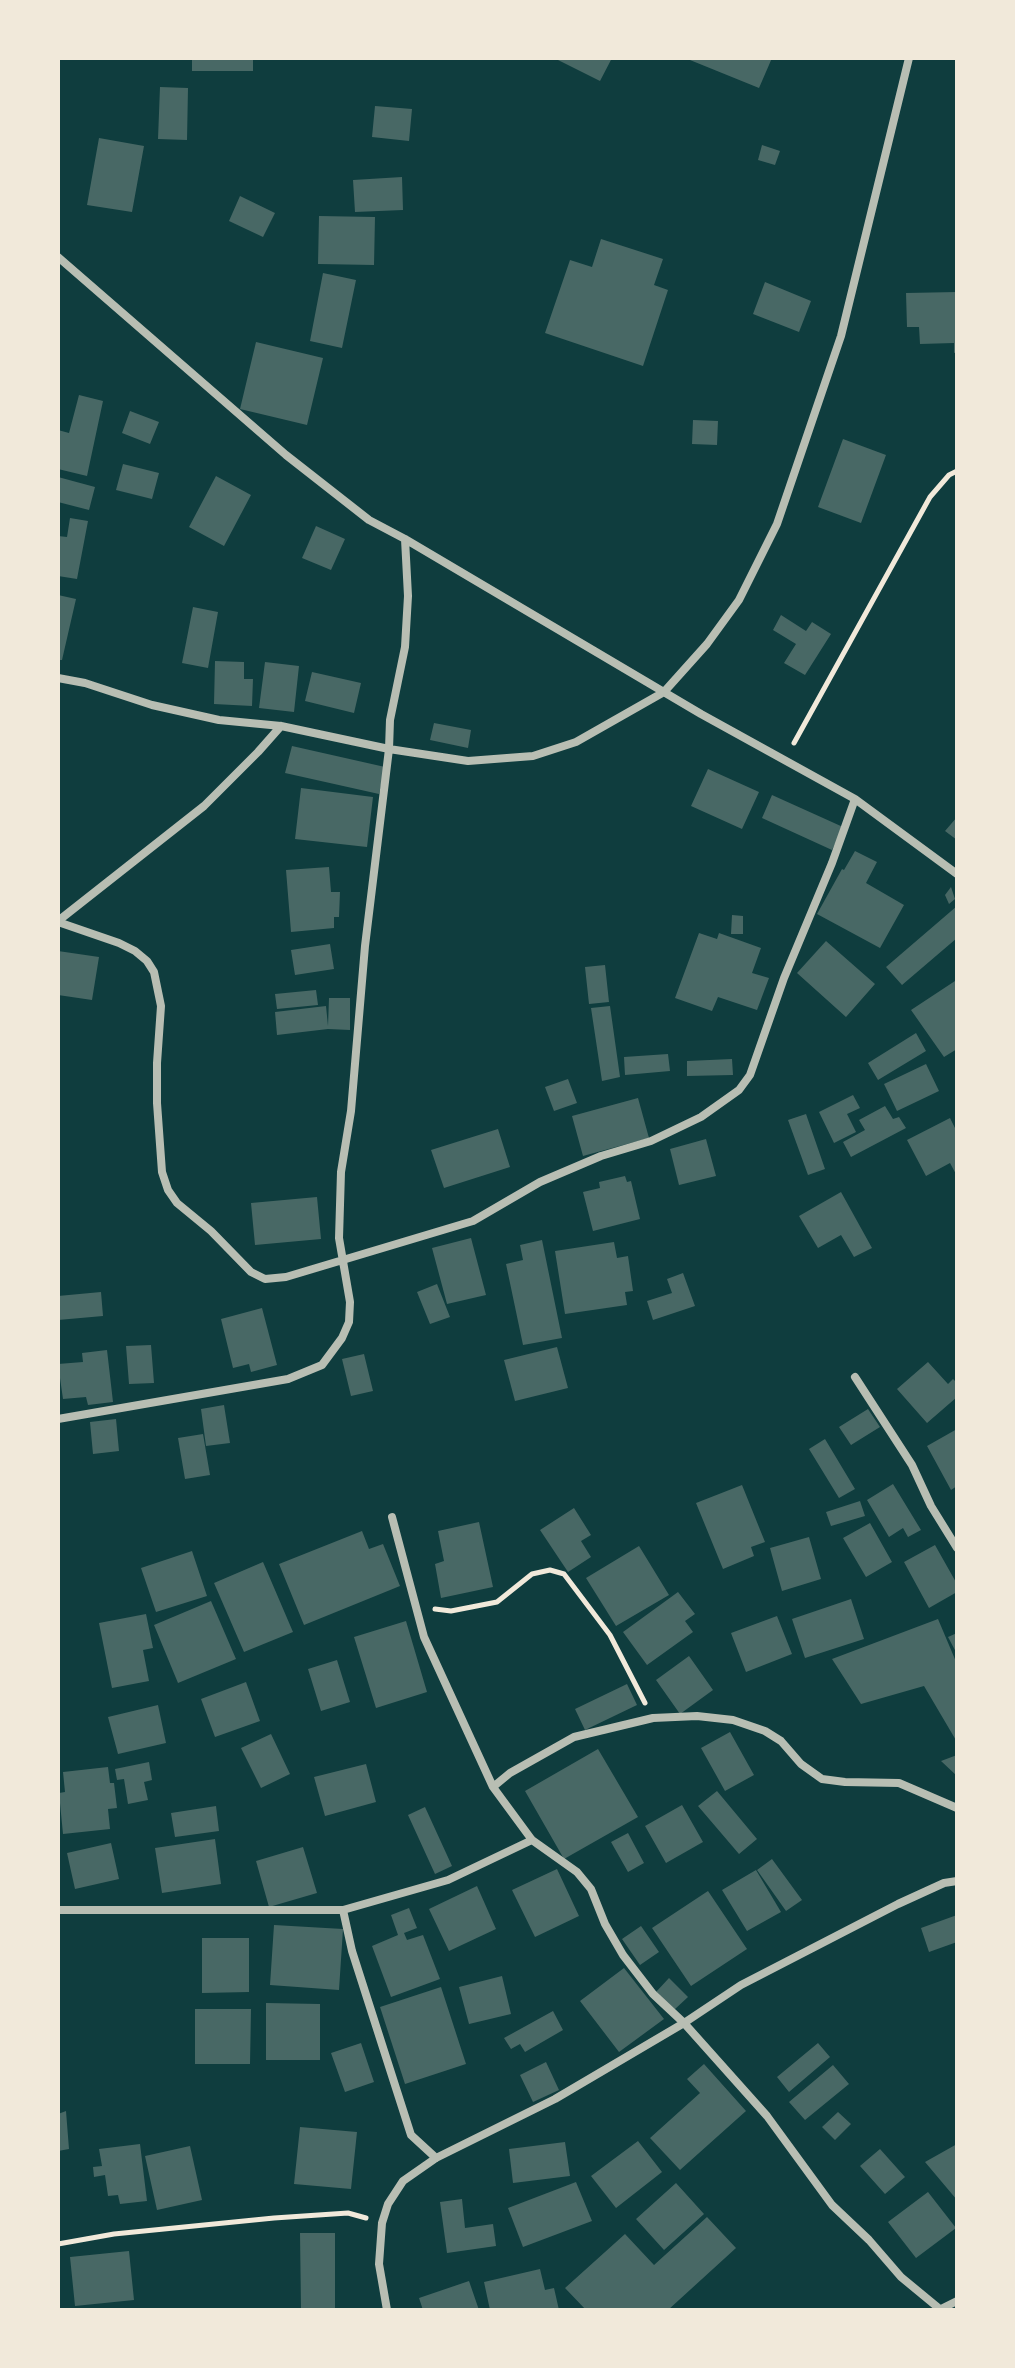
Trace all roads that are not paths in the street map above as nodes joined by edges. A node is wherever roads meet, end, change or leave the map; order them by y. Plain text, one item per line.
1 (909, 58) edge
2 (58, 257) edge
3 (405, 539) junction
4 (58, 678) edge
5 (664, 692) junction
6 (281, 726) junction
7 (389, 749) junction
8 (855, 799) junction
9 (957, 874) edge
10 (58, 922) edge
11 (342, 1260) junction
12 (855, 1377) dead end
13 (58, 1419) edge
14 (392, 1517) dead end
15 (957, 1548) edge
16 (493, 1787) junction
17 (957, 1808) edge
18 (532, 1840) junction
19 (957, 1881) edge
20 (58, 1910) edge
21 (343, 1910) junction
22 (684, 2023) junction
23 (436, 2158) junction
24 (957, 2301) edge
25 (387, 2310) edge
26 (940, 2310) edge

1 - 5 street
2 - 3 street
3 - 5 street
3 - 7 street
4 - 6 street
5 - 7 street
5 - 8 street
6 - 7 street
6 - 10 street
7 - 11 street
8 - 9 street
8 - 11 street
10 - 11 street
11 - 13 street
12 - 15 street
14 - 16 street
16 - 17 street
16 - 18 street
18 - 21 street
18 - 22 street
19 - 22 street
20 - 21 street
21 - 23 street
22 - 23 street
22 - 26 street
23 - 25 street
24 - 26 street

